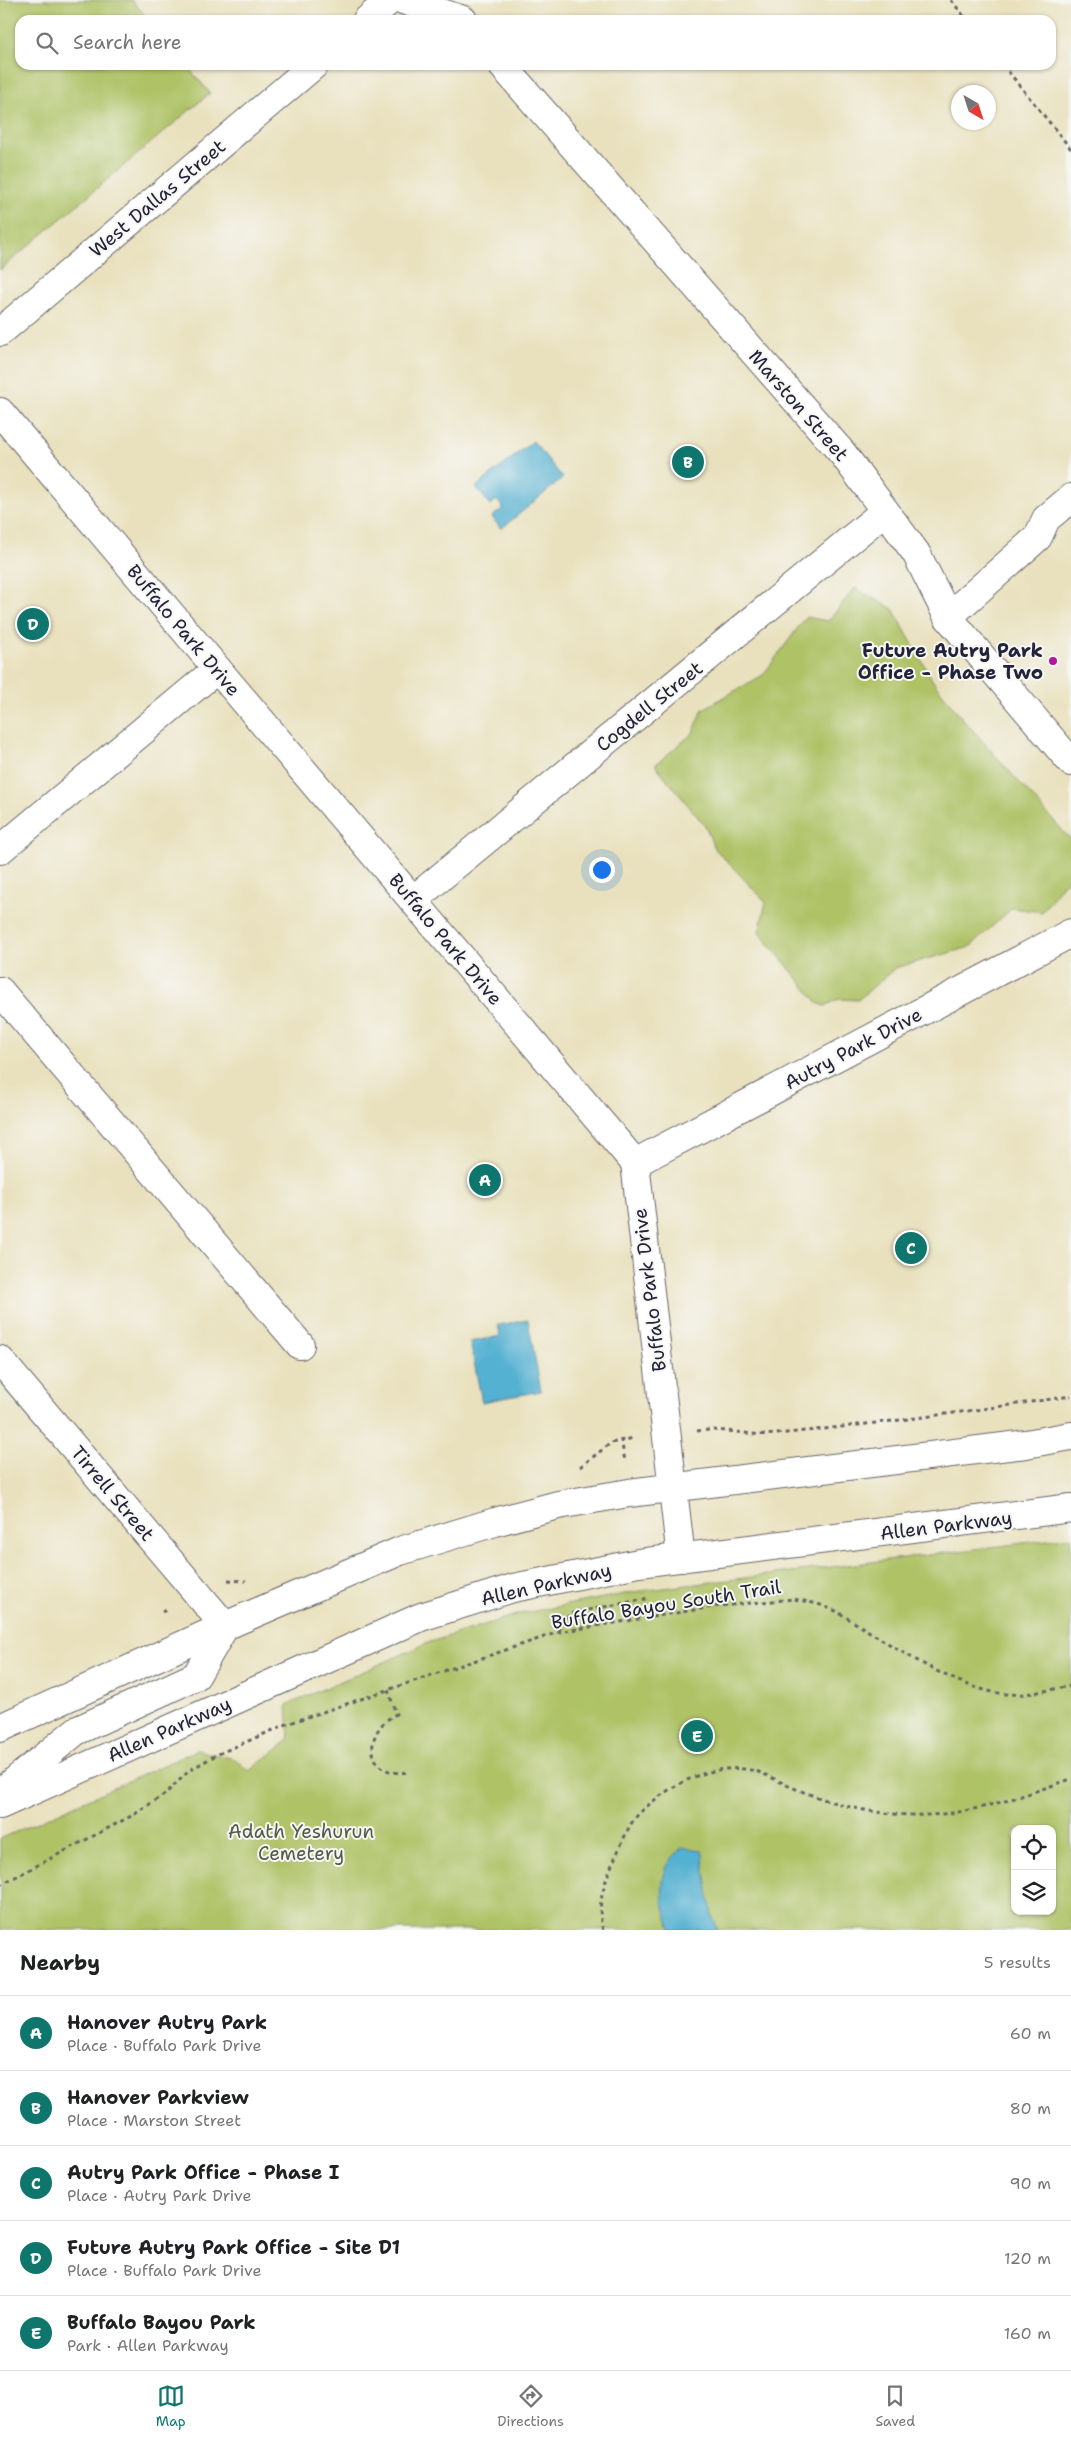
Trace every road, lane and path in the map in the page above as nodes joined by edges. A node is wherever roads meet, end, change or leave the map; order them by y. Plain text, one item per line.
1 (390, 0) edge
2 (403, 0) edge
3 (951, 0) edge
4 (373, 15) edge
5 (448, 15) edge
6 (963, 15) edge
7 (308, 70) edge
8 (506, 70) edge
9 (1007, 70) edge
10 (1071, 150) edge
11 (0, 332) edge
12 (0, 412) edge
13 (1071, 498) edge
14 (885, 511) junction
15 (948, 617) junction
16 (217, 669) junction
17 (1071, 762) edge
18 (0, 850) edge
19 (413, 900) junction
20 (1071, 933) edge
21 (0, 991) edge
22 (634, 1163) junction
23 (300, 1345) dead end
24 (0, 1360) edge
25 (1071, 1396) edge
26 (703, 1430) dead end
27 (1071, 1436) edge
28 (673, 1488) junction
29 (1071, 1508) edge
30 (681, 1558) junction
31 (645, 1599) dead end
32 (225, 1626) junction
33 (559, 1632) junction
34 (1071, 1686) edge
35 (388, 1690) junction
36 (0, 1728) edge
37 (408, 1772) dead end
38 (1071, 1779) edge
39 (0, 1793) edge
40 (0, 1805) edge
41 (0, 1885) edge
42 (603, 1930) edge

1 - 4 street
2 - 5 street
3 - 6 path
7 - 11 street, West Dallas Street
8 - 14 street, Marston Street
9 - 10 path
12 - 16 street, Buffalo Park Drive
13 - 15 street
14 - 15 street, Marston Street
14 - 19 street, Cogdell Street
15 - 17 street, Marston Street
16 - 18 street
16 - 19 street, Buffalo Park Drive
19 - 22 street, Buffalo Park Drive
20 - 22 street, Autry Park Drive
21 - 23 street
22 - 28 street, Buffalo Park Drive
24 - 32 street, Tirrell Street
25 - 26 path
27 - 28 street
28 - 30 street, Buffalo Park Drive
28 - 32 street
29 - 30 street, Allen Parkway
30 - 40 street, Allen Parkway
31 - 33 path
32 - 36 street
32 - 39 street
33 - 34 path, Buffalo Bayou South Trail
33 - 35 path, Buffalo Bayou South Trail
35 - 37 path
35 - 41 path, Buffalo Bayou South Trail
38 - 42 path

